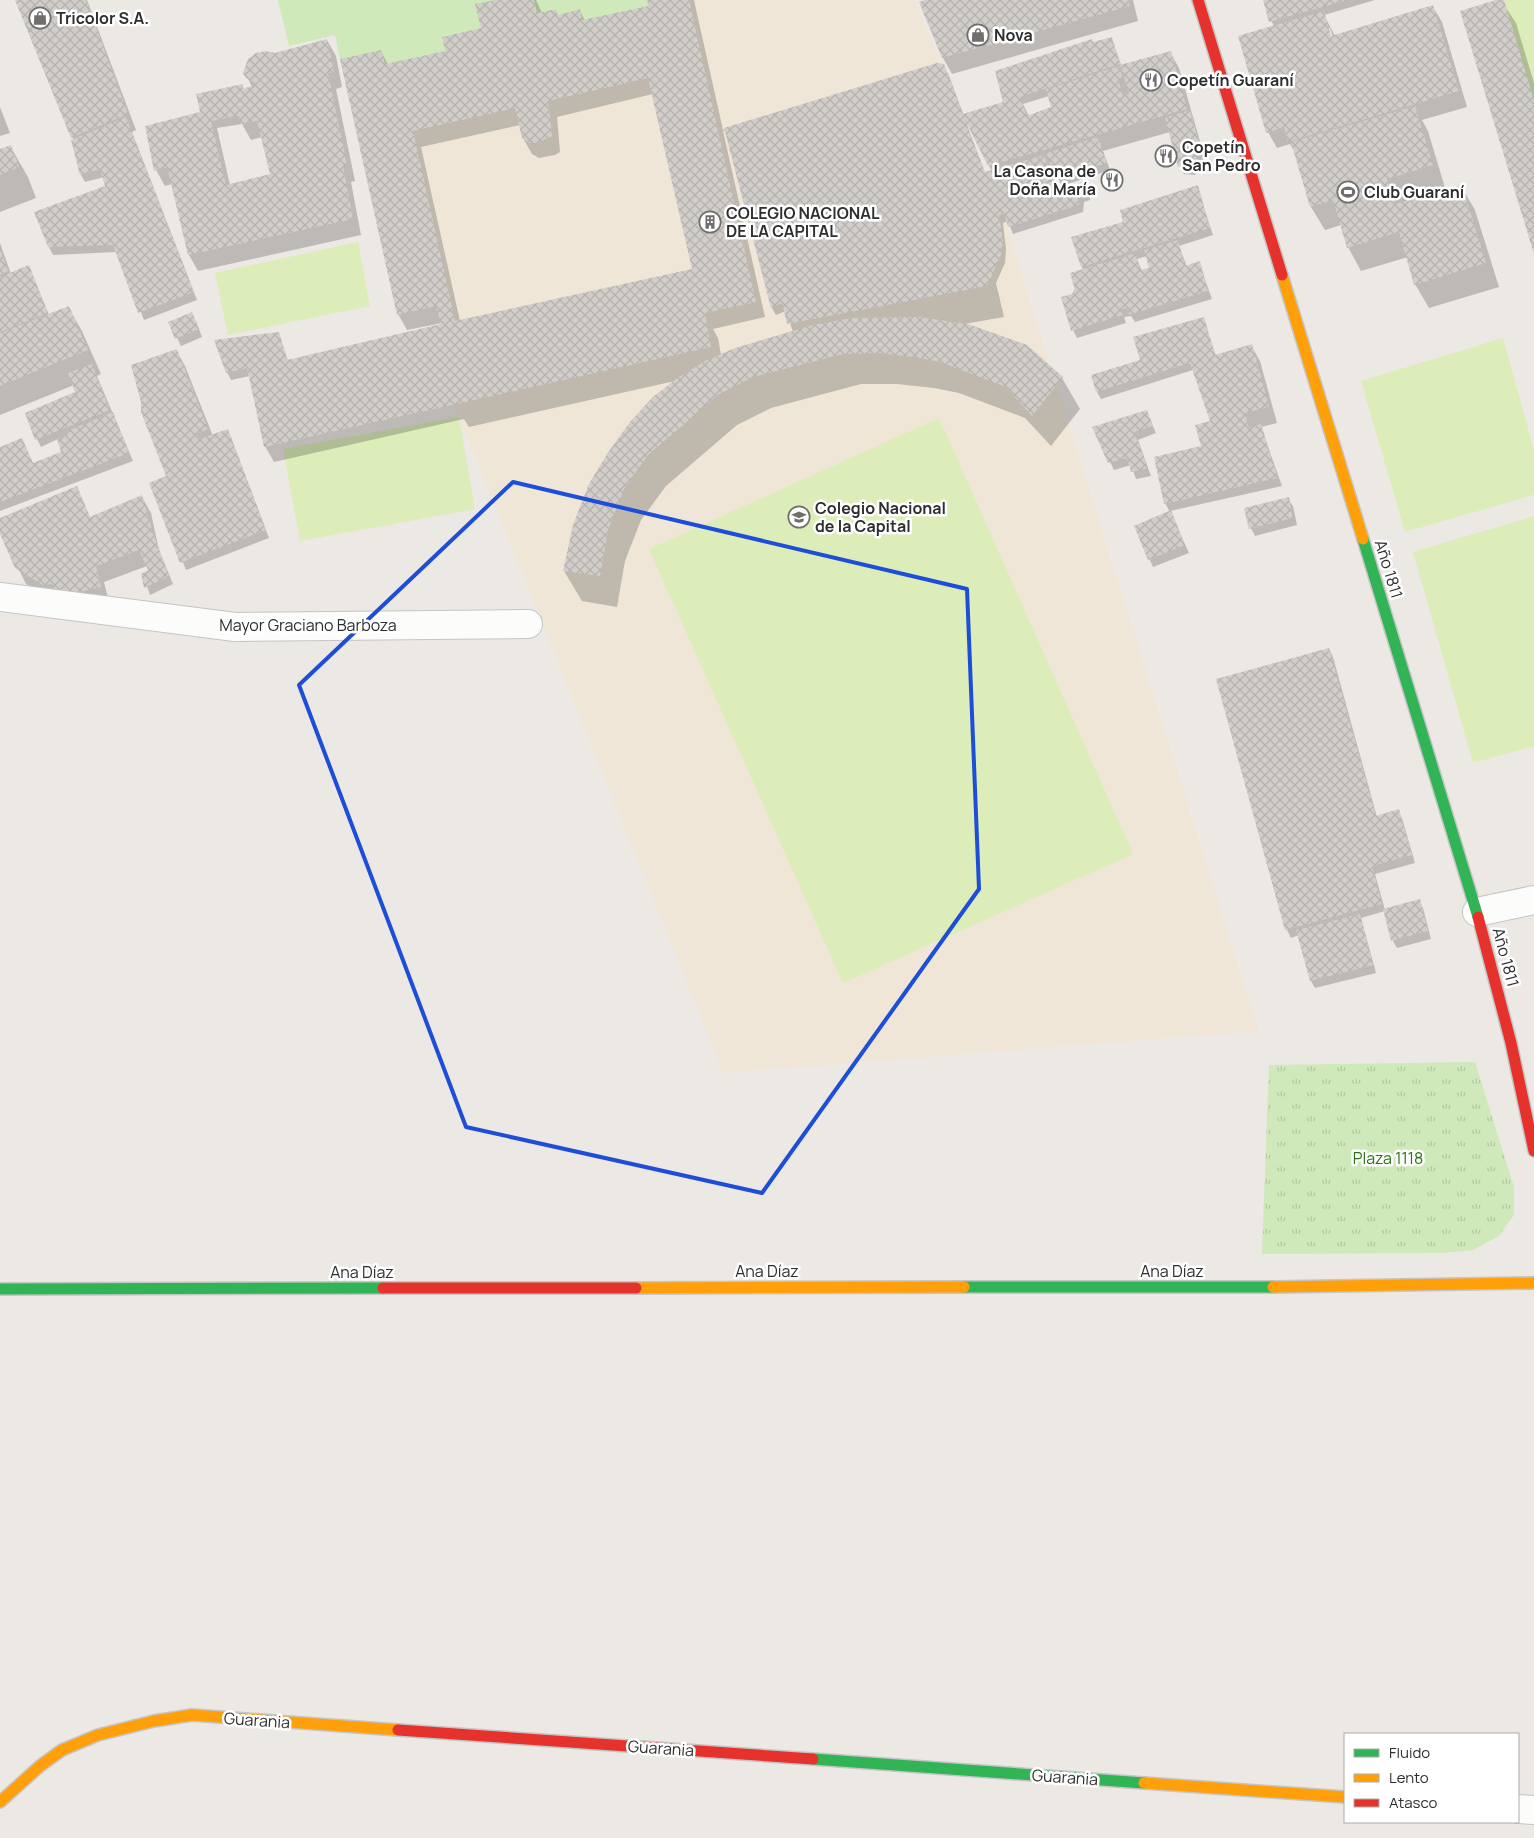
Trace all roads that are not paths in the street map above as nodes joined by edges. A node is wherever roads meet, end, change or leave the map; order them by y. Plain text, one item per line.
1 (1198, 0) edge
2 (0, 597) edge
3 (528, 624) dead end
4 (1534, 900) edge
5 (1477, 912) junction
6 (1534, 1151) edge
7 (1534, 1283) edge
8 (0, 1288) edge
9 (1344, 1797) edge
10 (0, 1802) edge
11 (1519, 1809) edge
12 (1534, 1810) edge

1 - 5 main road, Año 1811
2 - 3 street, Mayor Graciano Barboza
4 - 5 street
5 - 6 main road, Año 1811
7 - 8 main road, Ana Díaz
9 - 10 main road, Guarania
11 - 12 street

